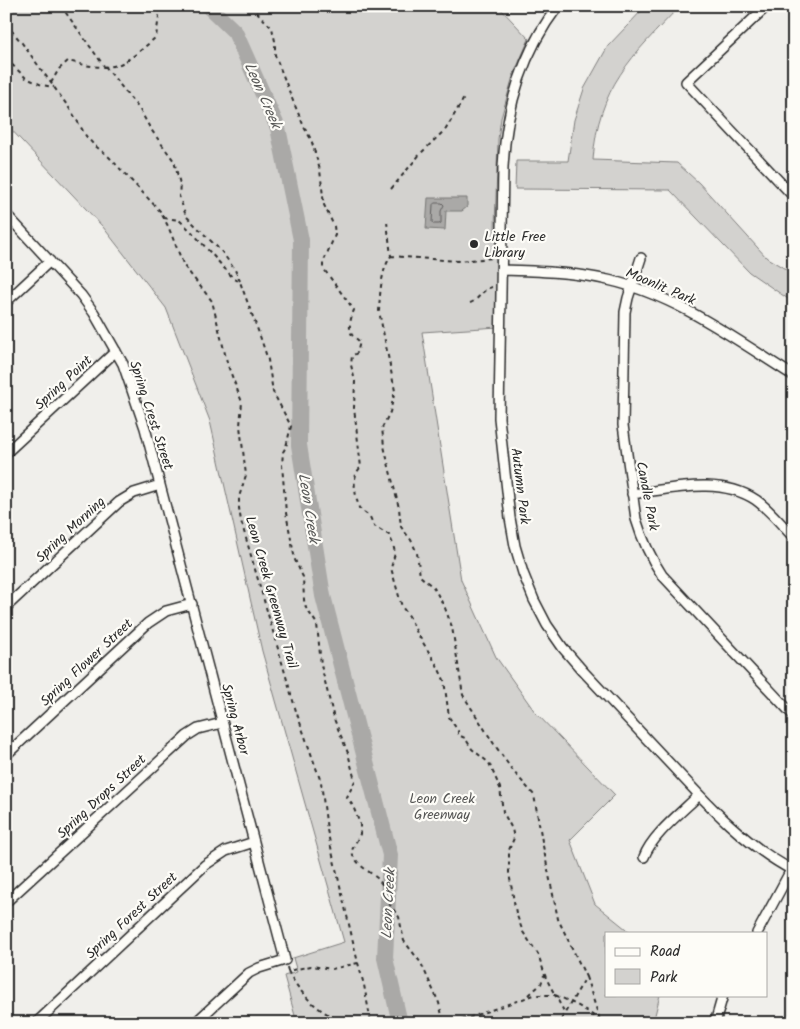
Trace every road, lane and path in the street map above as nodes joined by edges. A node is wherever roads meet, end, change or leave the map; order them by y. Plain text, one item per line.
1 (61, 6) edge
2 (156, 6) edge
3 (251, 6) edge
4 (558, 6) edge
5 (767, 6) edge
6 (6, 24) edge
7 (6, 59) edge
8 (104, 66) junction
9 (51, 83) junction
10 (55, 88) junction
11 (464, 98) dead end
12 (391, 189) dead end
13 (794, 197) edge
14 (6, 214) edge
15 (164, 218) junction
16 (387, 222) dead end
17 (392, 256) junction
18 (494, 258) dead end
19 (640, 258) dead end
20 (50, 261) junction
21 (501, 270) junction
22 (240, 282) junction
23 (494, 287) dead end
24 (631, 287) junction
25 (6, 302) edge
26 (470, 302) dead end
27 (116, 351) junction
28 (794, 376) edge
29 (6, 453) edge
30 (160, 485) junction
31 (632, 494) junction
32 (794, 538) edge
33 (192, 604) junction
34 (6, 607) edge
35 (794, 716) edge
36 (222, 723) junction
37 (6, 755) edge
38 (700, 795) junction
39 (254, 842) junction
40 (644, 857) dead end
41 (792, 870) edge
42 (6, 902) edge
43 (758, 932) edge
44 (284, 960) junction
45 (358, 963) junction
46 (288, 971) junction
47 (545, 974) junction
48 (586, 978) junction
49 (555, 995) junction
50 (723, 996) edge
51 (525, 998) junction
52 (572, 1002) junction
53 (565, 1013) junction
54 (36, 1023) edge
55 (195, 1023) edge
56 (345, 1023) edge
57 (371, 1023) edge
58 (444, 1023) edge
59 (454, 1023) edge
60 (559, 1023) edge
61 (601, 1023) edge
62 (715, 1023) edge

1 - 8 path
2 - 8 path
3 - 47 path
4 - 21 street, Autumn Park
5 - 13 street
6 - 9 path, Leon Creek Greenway Trail
7 - 10 path
8 - 9 path
8 - 22 path
9 - 10 path, Leon Creek Greenway Trail
10 - 15 path, Leon Creek Greenway Trail
11 - 12 path
14 - 20 street, Spring Crest Street
15 - 22 path
15 - 45 path, Leon Creek Greenway Trail
16 - 17 path
17 - 18 path
17 - 48 path
19 - 24 street, Candle Park
20 - 25 street
20 - 27 street, Spring Crest Street
21 - 24 street, Moonlit Park
21 - 38 street, Autumn Park
22 - 58 path
23 - 26 path
24 - 28 street, Moonlit Park
24 - 31 street, Candle Park
27 - 29 street, Spring Point
27 - 30 street, Spring Crest Street
30 - 33 street, Spring Arbor
30 - 34 street, Spring Morning
31 - 32 street
31 - 35 street, Candle Park
33 - 36 street, Spring Arbor
33 - 37 street, Spring Flower Street
36 - 39 street, Spring Arbor
36 - 42 street, Spring Drops Street
38 - 40 street
38 - 41 street, Autumn Park
39 - 44 street, Spring Arbor
39 - 54 street, Spring Forest Street
41 - 43 street
44 - 46 path
44 - 55 street
45 - 46 path
45 - 57 path, Leon Creek Greenway Trail
46 - 56 path
47 - 49 path
47 - 51 path
48 - 52 path
48 - 61 path
49 - 51 path
49 - 52 path
49 - 53 path
50 - 62 street
51 - 59 path
52 - 53 path
52 - 61 path
53 - 60 path

